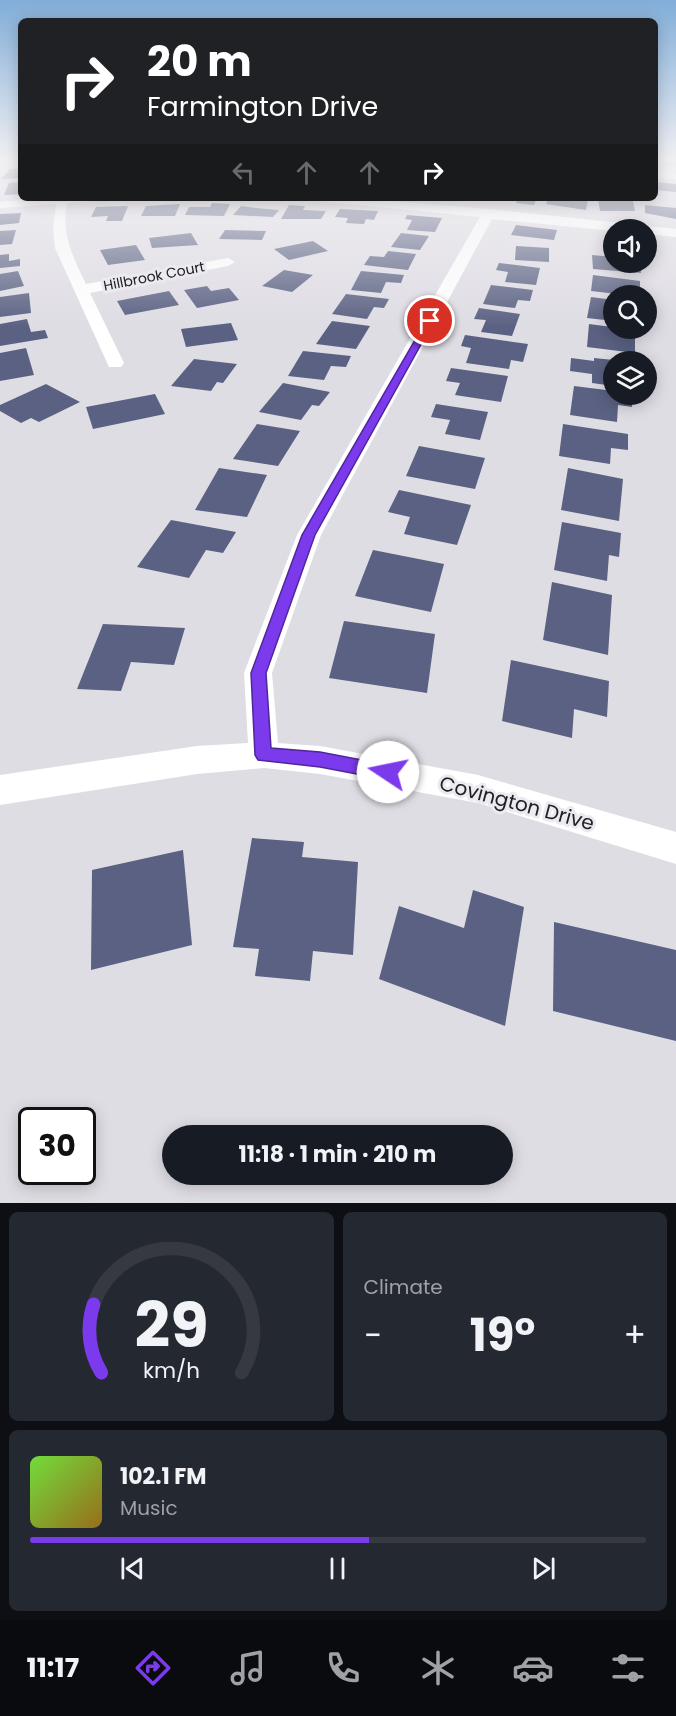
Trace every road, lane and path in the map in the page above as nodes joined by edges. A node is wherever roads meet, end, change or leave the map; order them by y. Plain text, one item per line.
1 (58, 215) edge
2 (488, 215) edge
3 (509, 215) edge
4 (603, 225) edge
5 (657, 231) edge
6 (676, 233) edge
7 (228, 262) dead end
8 (80, 290) junction
9 (115, 363) dead end
10 (264, 755) junction
11 (0, 790) edge
12 (676, 848) edge

1 - 8 street
2 - 10 street
3 - 4 street
5 - 6 street
7 - 8 street, Hillbrook Court
8 - 9 street
10 - 11 street, Covington Drive
10 - 12 street, Covington Drive

